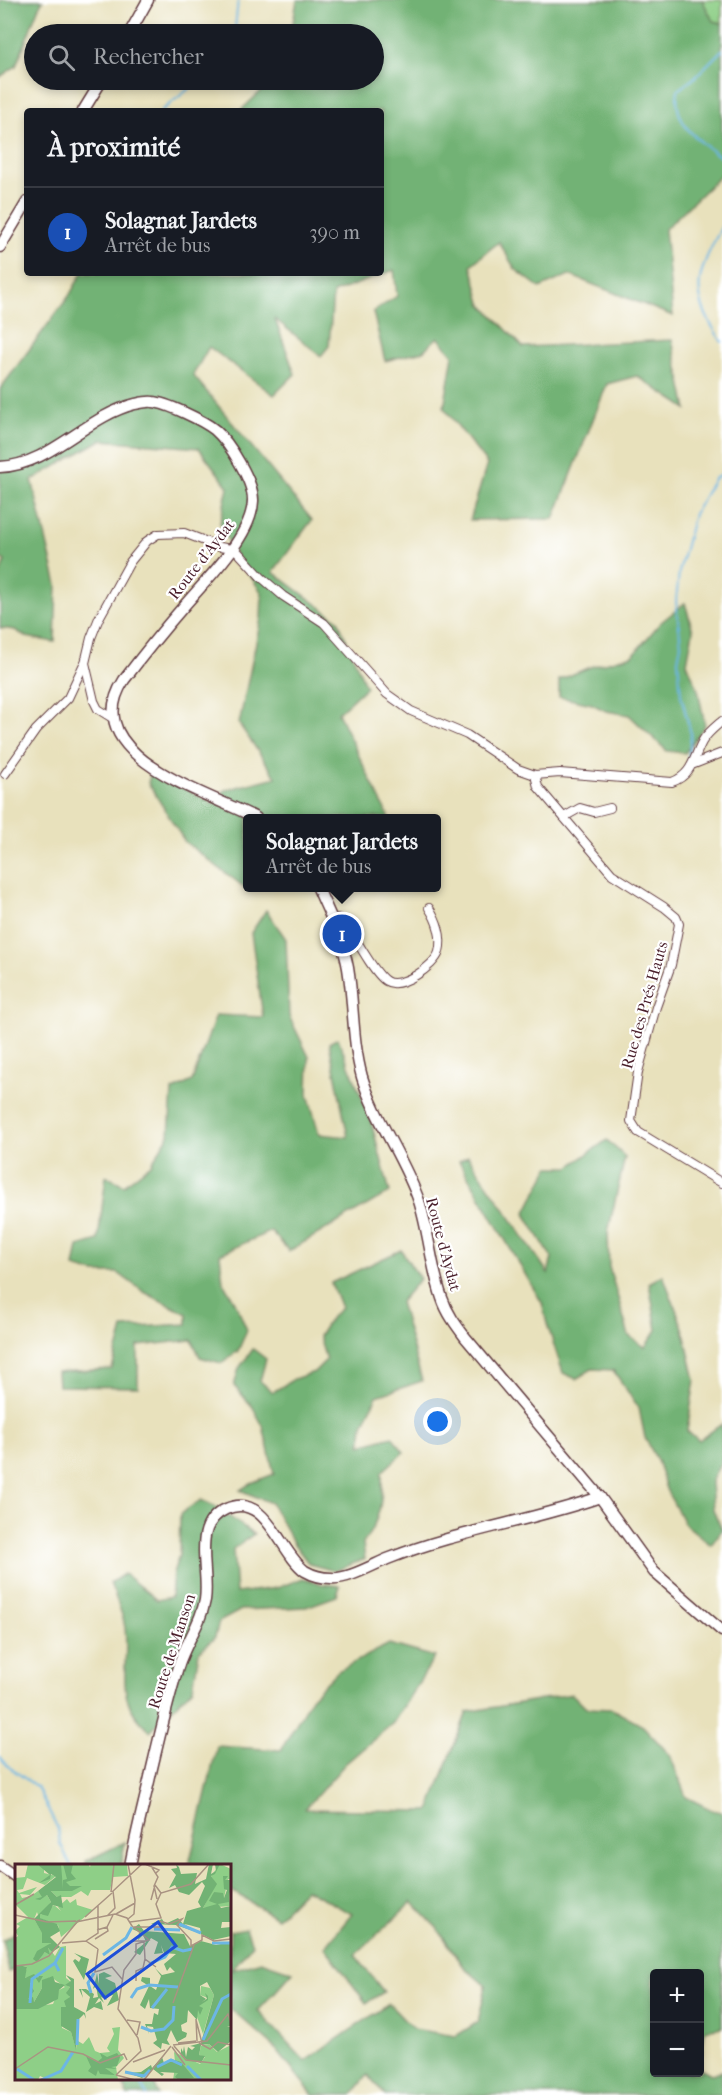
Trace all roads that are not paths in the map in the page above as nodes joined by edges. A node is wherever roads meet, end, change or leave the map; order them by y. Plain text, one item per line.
1 (148, 0) edge
2 (135, 24) edge
3 (96, 90) edge
4 (84, 108) edge
5 (24, 207) edge
6 (0, 247) edge
7 (0, 466) edge
8 (231, 548) junction
9 (85, 663) junction
10 (114, 719) junction
11 (722, 721) edge
12 (722, 753) edge
13 (694, 764) junction
14 (5, 774) dead end
15 (535, 775) junction
16 (610, 808) dead end
17 (246, 814) edge
18 (564, 817) junction
19 (320, 892) edge
20 (429, 908) dead end
21 (331, 919) junction
22 (722, 1183) edge
23 (600, 1497) junction
24 (722, 1631) edge
25 (130, 1864) edge
26 (0, 1866) edge
27 (15, 1876) edge

1 - 2 main road
3 - 4 main road
5 - 6 main road
7 - 8 main road, Route d'Aydat
8 - 9 street
8 - 10 main road, Route d'Aydat
8 - 15 street
9 - 10 street
9 - 14 street
10 - 17 main road
11 - 13 street
12 - 13 street
13 - 15 street
15 - 18 street, Rue des Prés Hauts
16 - 18 street
18 - 22 street, Rue des Prés Hauts
19 - 21 main road, Route d'Aydat
20 - 21 street
21 - 23 main road, Route d'Aydat
23 - 24 main road, Route d'Aydat
23 - 25 main road, Route de Manson
26 - 27 main road

